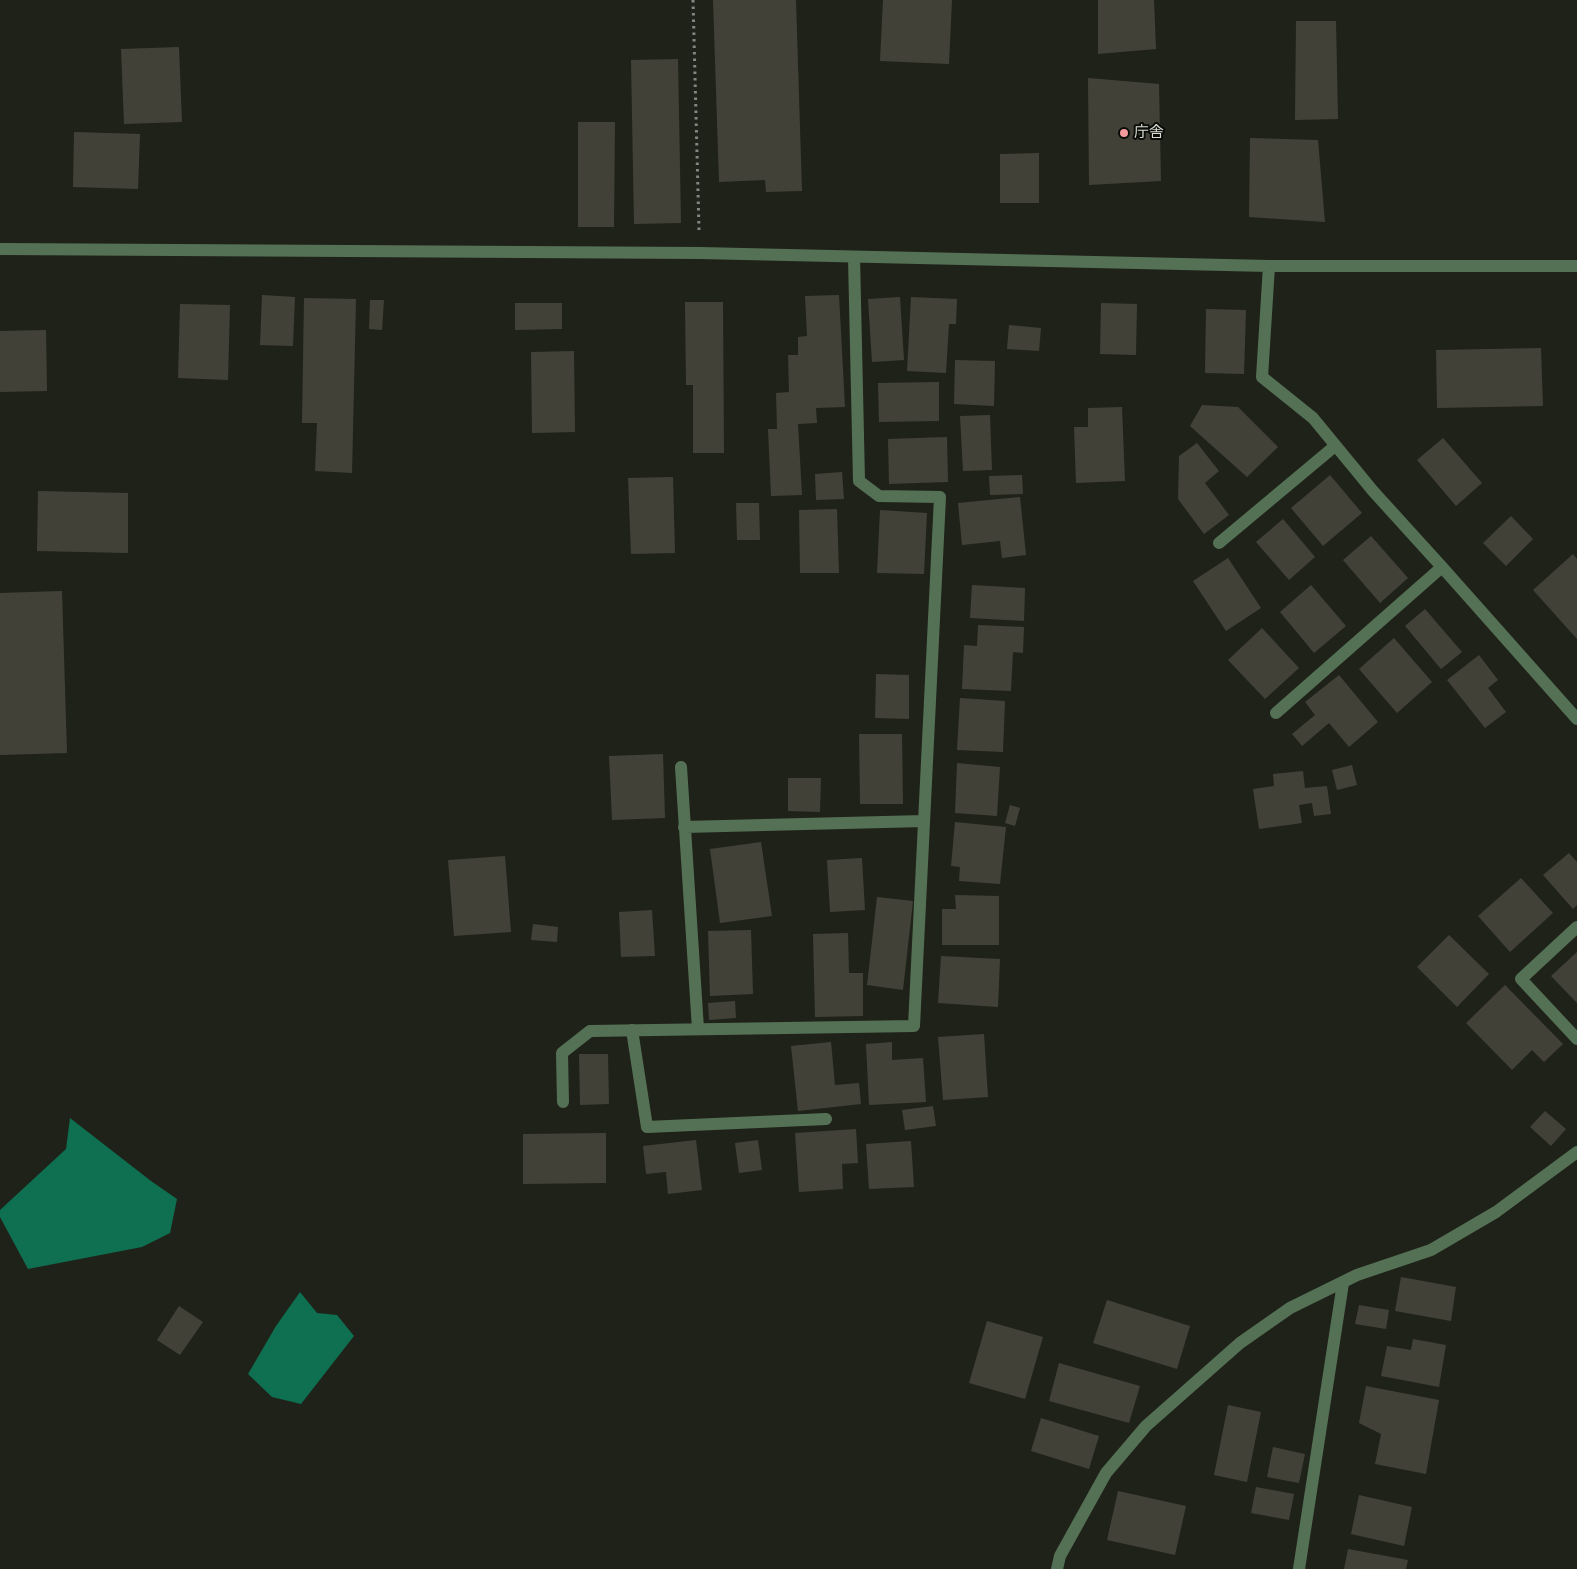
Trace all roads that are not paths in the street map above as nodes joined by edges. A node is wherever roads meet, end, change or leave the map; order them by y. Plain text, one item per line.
1 (0, 249) edge
2 (854, 257) junction
3 (1269, 266) junction
4 (1577, 266) edge
5 (1336, 446) junction
6 (1219, 543) dead end
7 (1442, 566) junction
8 (1276, 713) dead end
9 (1577, 719) edge
10 (681, 767) dead end
11 (924, 821) junction
12 (684, 827) junction
13 (1577, 928) edge
14 (698, 1029) junction
15 (632, 1030) junction
16 (1577, 1039) edge
17 (563, 1102) dead end
18 (826, 1119) dead end
19 (1577, 1152) edge
20 (1343, 1282) junction
21 (1057, 1569) edge
22 (1299, 1569) edge

1 - 2 street
2 - 3 street
2 - 11 street
3 - 4 street
3 - 5 street
5 - 6 street
5 - 7 street
7 - 8 street
7 - 9 street
10 - 12 street
11 - 12 street
11 - 14 street
12 - 14 street
13 - 16 street
14 - 15 street
15 - 17 street
15 - 18 street
19 - 20 street
20 - 21 street
20 - 22 street

